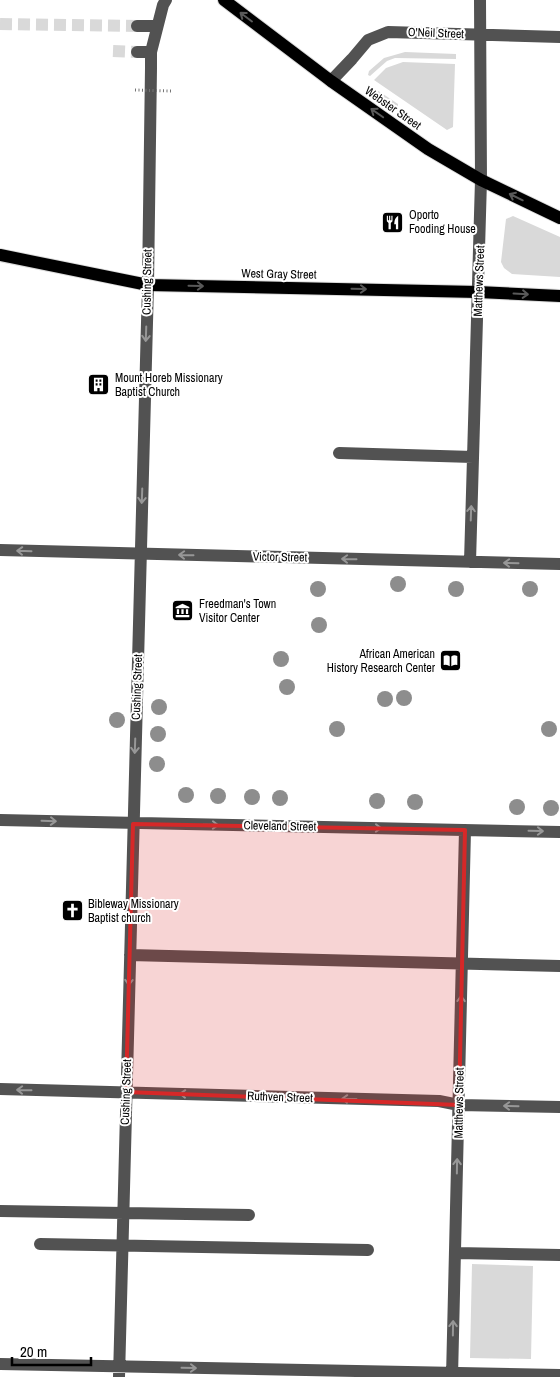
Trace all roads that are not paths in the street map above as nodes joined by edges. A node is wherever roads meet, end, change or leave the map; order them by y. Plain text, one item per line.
1 (166, 0) edge
2 (224, 0) edge
3 (480, 0) edge
4 (137, 26) tunnel mouth
5 (157, 26) junction
6 (479, 34) junction
7 (560, 37) edge
8 (138, 52) tunnel mouth
9 (151, 52) junction
10 (331, 81) junction
11 (482, 180) junction
12 (560, 218) edge
13 (0, 255) edge
14 (148, 285) junction
15 (478, 292) junction
16 (560, 296) edge
17 (339, 453) dead end
18 (473, 457) junction
19 (0, 550) edge
20 (140, 554) junction
21 (470, 562) junction
22 (560, 564) edge
23 (0, 820) edge
24 (133, 824) junction
25 (465, 830) junction
26 (560, 832) edge
27 (130, 955) junction
28 (462, 963) junction
29 (560, 966) edge
30 (0, 1089) edge
31 (126, 1092) junction
32 (459, 1105) junction
33 (560, 1107) edge
34 (0, 1211) edge
35 (123, 1213) junction
36 (249, 1216) dead end
37 (40, 1244) dead end
38 (122, 1245) junction
39 (368, 1250) dead end
40 (455, 1253) junction
41 (560, 1255) edge
42 (0, 1364) edge
43 (119, 1372) edge
44 (560, 1374) edge
45 (452, 1375) edge

1 - 5 street, Cushing Street
10 -> 2 main road, Webster Street
3 - 6 street, Matthews Street
4 - 5 street
5 - 9 street, Cushing Street
6 - 7 street, O'Neil Street
6 - 10 street, O'Neil Street
6 - 11 street, Matthews Street
8 - 9 street
9 - 14 street, Cushing Street
11 -> 10 main road, Webster Street
12 -> 11 main road, Webster Street
11 - 15 street, Matthews Street
13 - 14 main road, West Gray Street
14 -> 15 main road, West Gray Street
14 -> 20 street, Cushing Street
15 -> 16 main road, West Gray Street
15 - 18 street, Matthews Street
17 - 18 street
21 -> 18 street, Matthews Street
20 -> 19 street, Victor Street
21 -> 20 street, Victor Street
20 -> 24 street, Cushing Street
22 -> 21 street, Victor Street
23 -> 24 street, Cleveland Street
24 -> 25 street, Cleveland Street
24 - 27 street, Cushing Street
25 -> 26 street, Cleveland Street
25 - 28 street, Matthews Street
27 - 28 street
27 -> 31 street, Cushing Street
28 - 29 street
32 -> 28 street, Matthews Street
31 -> 30 street, Ruthven Street
32 -> 31 street, Ruthven Street
31 - 35 street, Cushing Street
33 -> 32 street, Ruthven Street
40 -> 32 street, Matthews Street
34 - 35 street
35 - 36 street
35 - 38 street, Cushing Street
37 - 38 street
38 - 39 street
38 - 43 street, Cushing Street
40 - 41 street
45 -> 40 street, Matthews Street
42 - 43 street
43 -> 45 street
44 - 45 street

